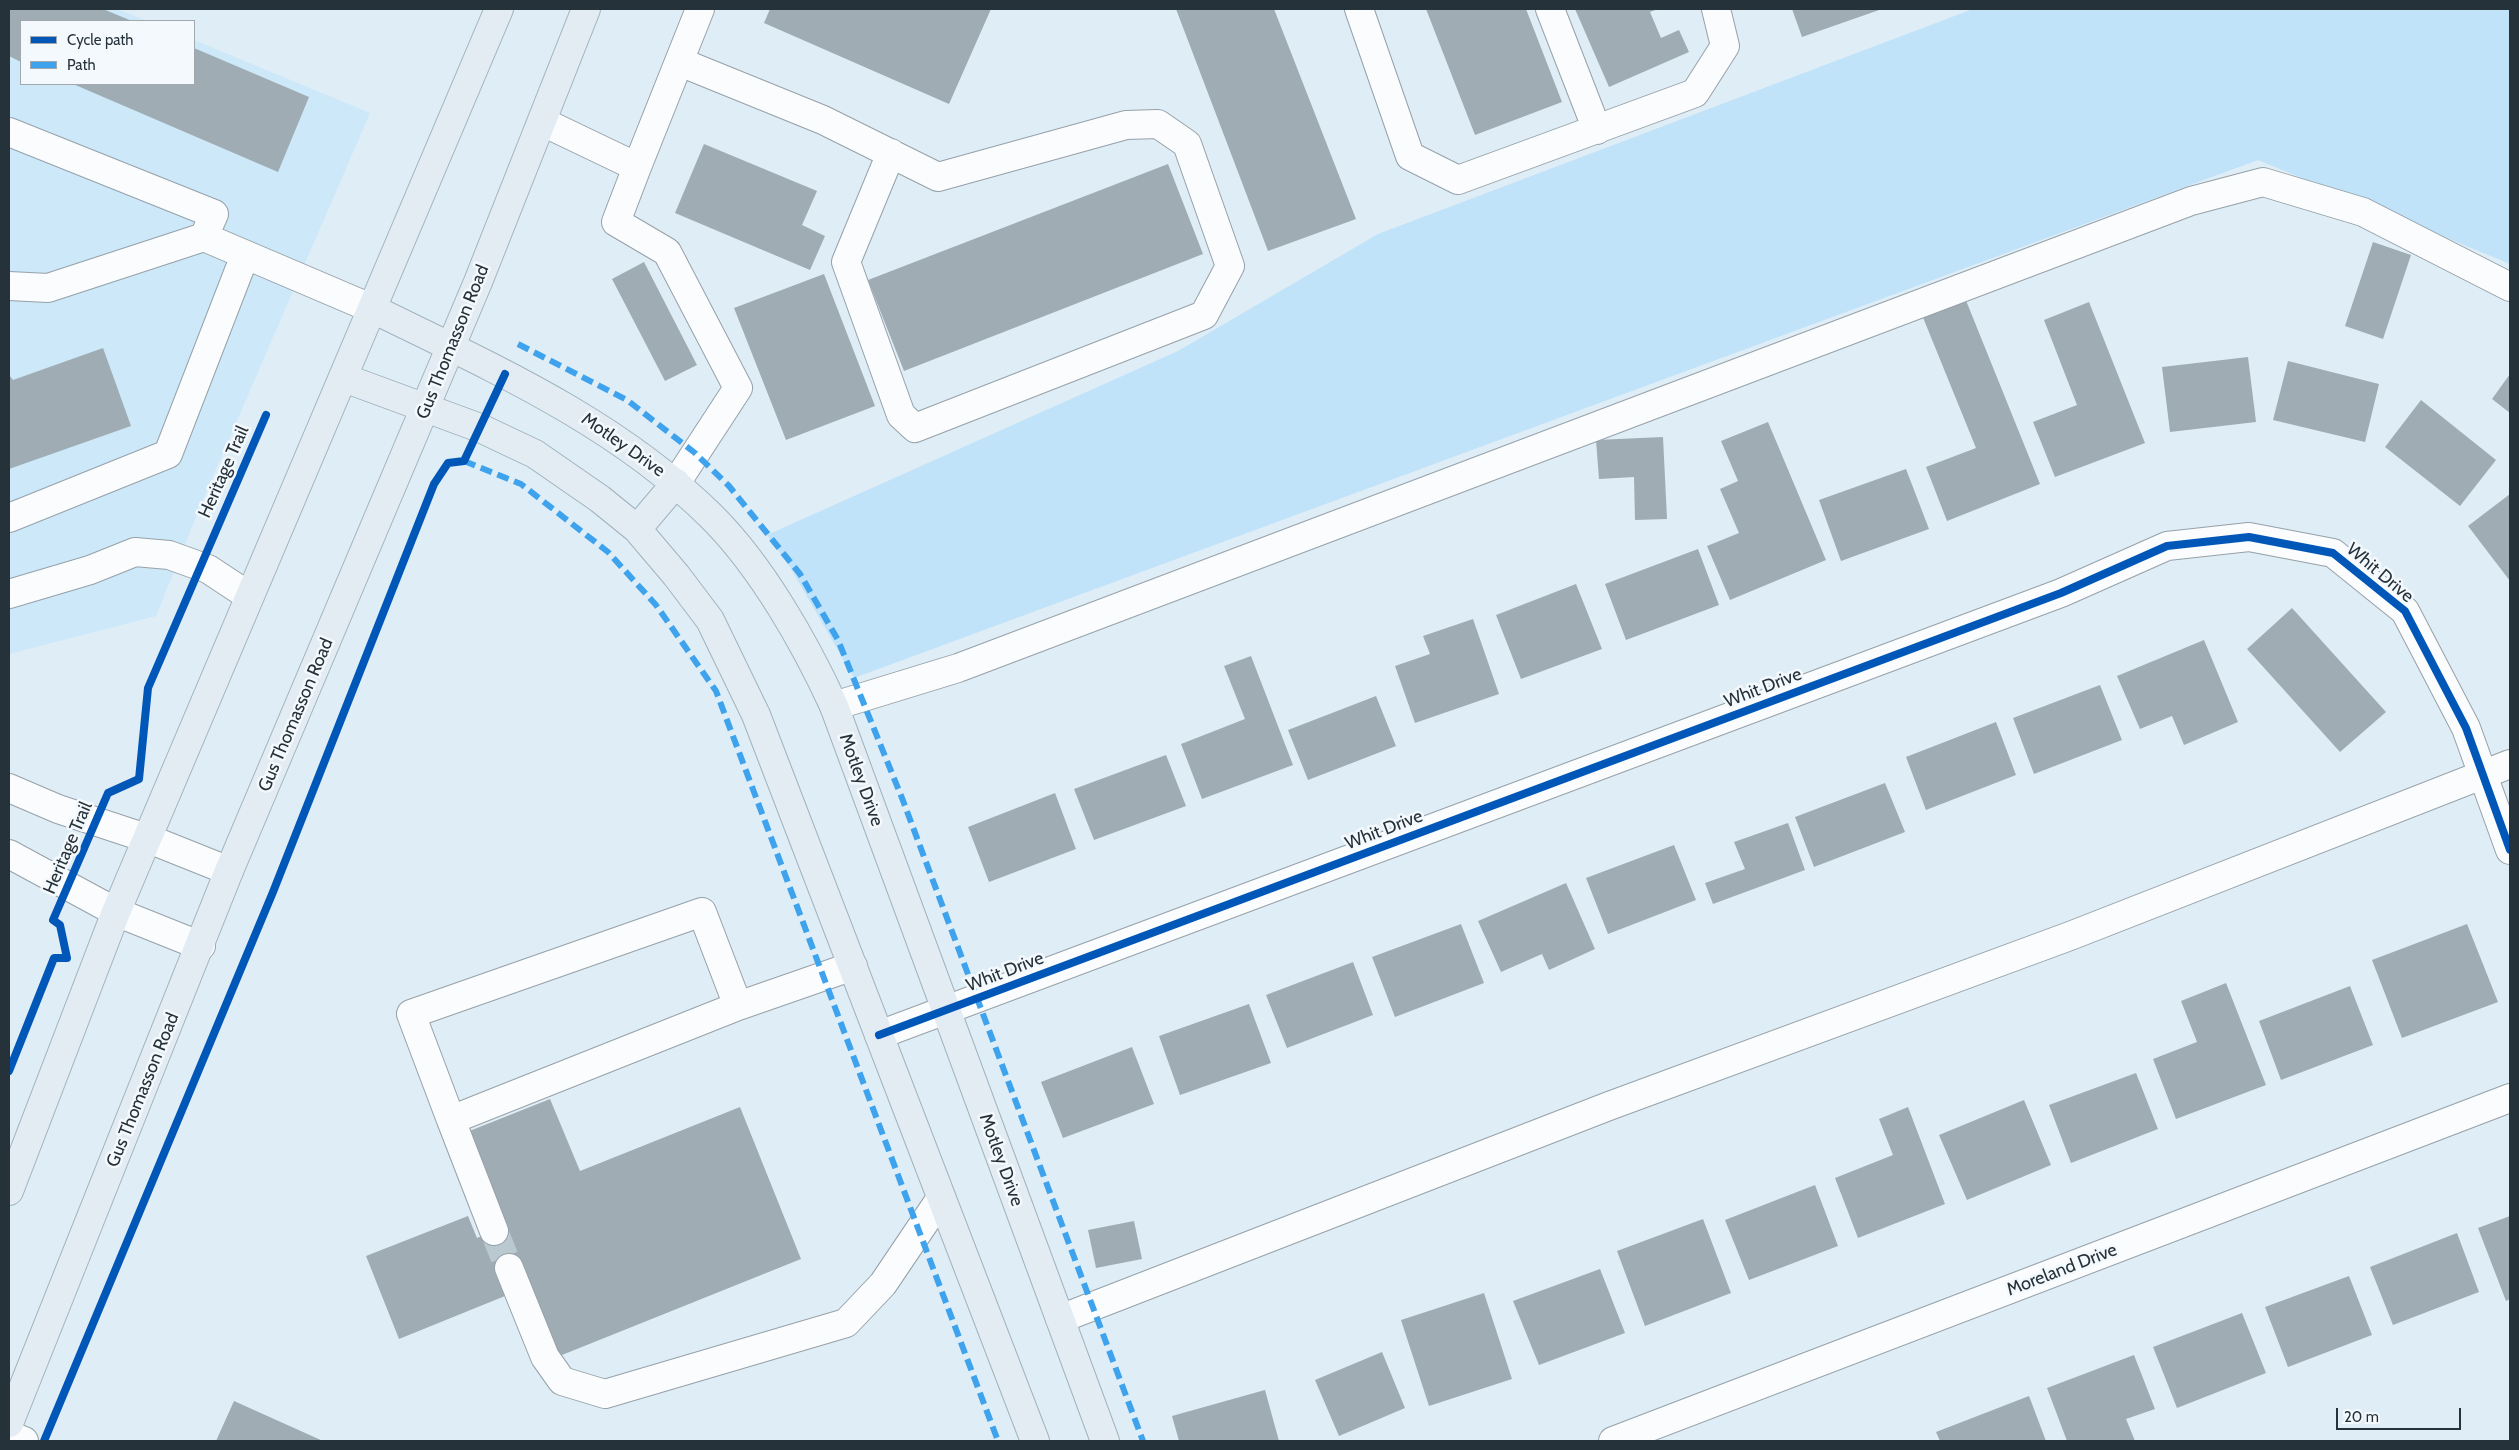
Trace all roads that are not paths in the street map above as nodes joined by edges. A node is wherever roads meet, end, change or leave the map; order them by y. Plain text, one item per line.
1 (499, 9) edge
2 (586, 9) edge
3 (700, 9) edge
4 (1359, 9) edge
5 (1550, 9) edge
6 (1716, 9) edge
7 (680, 62) junction
8 (543, 122) junction
9 (1597, 130) junction
10 (9, 132) edge
11 (891, 153) junction
12 (637, 167) junction
13 (204, 237) junction
14 (245, 255) junction
15 (9, 286) edge
16 (2510, 287) edge
17 (373, 309) junction
18 (451, 347) junction
19 (344, 378) junction
20 (425, 409) junction
21 (676, 482) junction
22 (9, 518) edge
23 (637, 530) junction
24 (9, 594) edge
25 (249, 596) junction
26 (834, 706) junction
27 (2510, 764) edge
28 (2483, 775) junction
29 (9, 788) edge
30 (149, 839) junction
31 (2510, 850) edge
32 (9, 854) edge
33 (229, 872) junction
34 (116, 912) junction
35 (201, 946) junction
36 (853, 966) junction
37 (738, 1006) junction
38 (946, 1010) junction
39 (879, 1035) junction
40 (2510, 1098) edge
41 (451, 1120) junction
42 (9, 1190) edge
43 (942, 1198) junction
44 (494, 1231) tunnel mouth
45 (509, 1268) tunnel mouth
46 (1060, 1319) junction
47 (9, 1423) edge
48 (9, 1435) edge
49 (24, 1441) edge
50 (1035, 1441) edge
51 (1105, 1441) edge
52 (1613, 1441) edge

1 - 17 main road
2 - 8 main road, Gus Thomasson Road
3 - 7 street
4 - 9 street
5 - 9 street
6 - 9 street
7 - 11 street
7 - 12 street
8 - 12 street
8 - 18 main road, Gus Thomasson Road
10 - 13 street
11 - 11 street
12 - 21 street
13 - 14 street
13 - 15 street
14 - 17 street
14 - 22 street
16 - 26 street
17 - 18 main road, Motley Drive
17 - 19 main road
18 - 20 main road, Gus Thomasson Road
18 - 21 main road, Motley Drive
19 - 20 main road
19 - 25 main road
20 - 23 main road
20 - 33 main road, Gus Thomasson Road
21 - 23 main road
21 - 26 main road, Motley Drive
23 - 36 main road
24 - 25 street
25 - 30 main road
26 - 38 main road, Motley Drive
27 - 28 street
28 - 31 street, Whit Drive
28 - 38 street, Whit Drive
28 - 46 street
29 - 30 street
30 - 33 street
30 - 34 main road
32 - 34 street
33 - 35 main road, Gus Thomasson Road
34 - 35 street
34 - 42 main road
35 - 47 main road, Gus Thomasson Road
36 - 37 street
36 - 39 main road
37 - 41 street
37 - 41 street
38 - 39 street, Whit Drive
38 - 46 main road, Motley Drive
39 - 43 main road
40 - 52 street, Moreland Drive
41 - 44 street
43 - 45 street
43 - 50 main road
46 - 51 main road, Motley Drive
48 - 49 street

